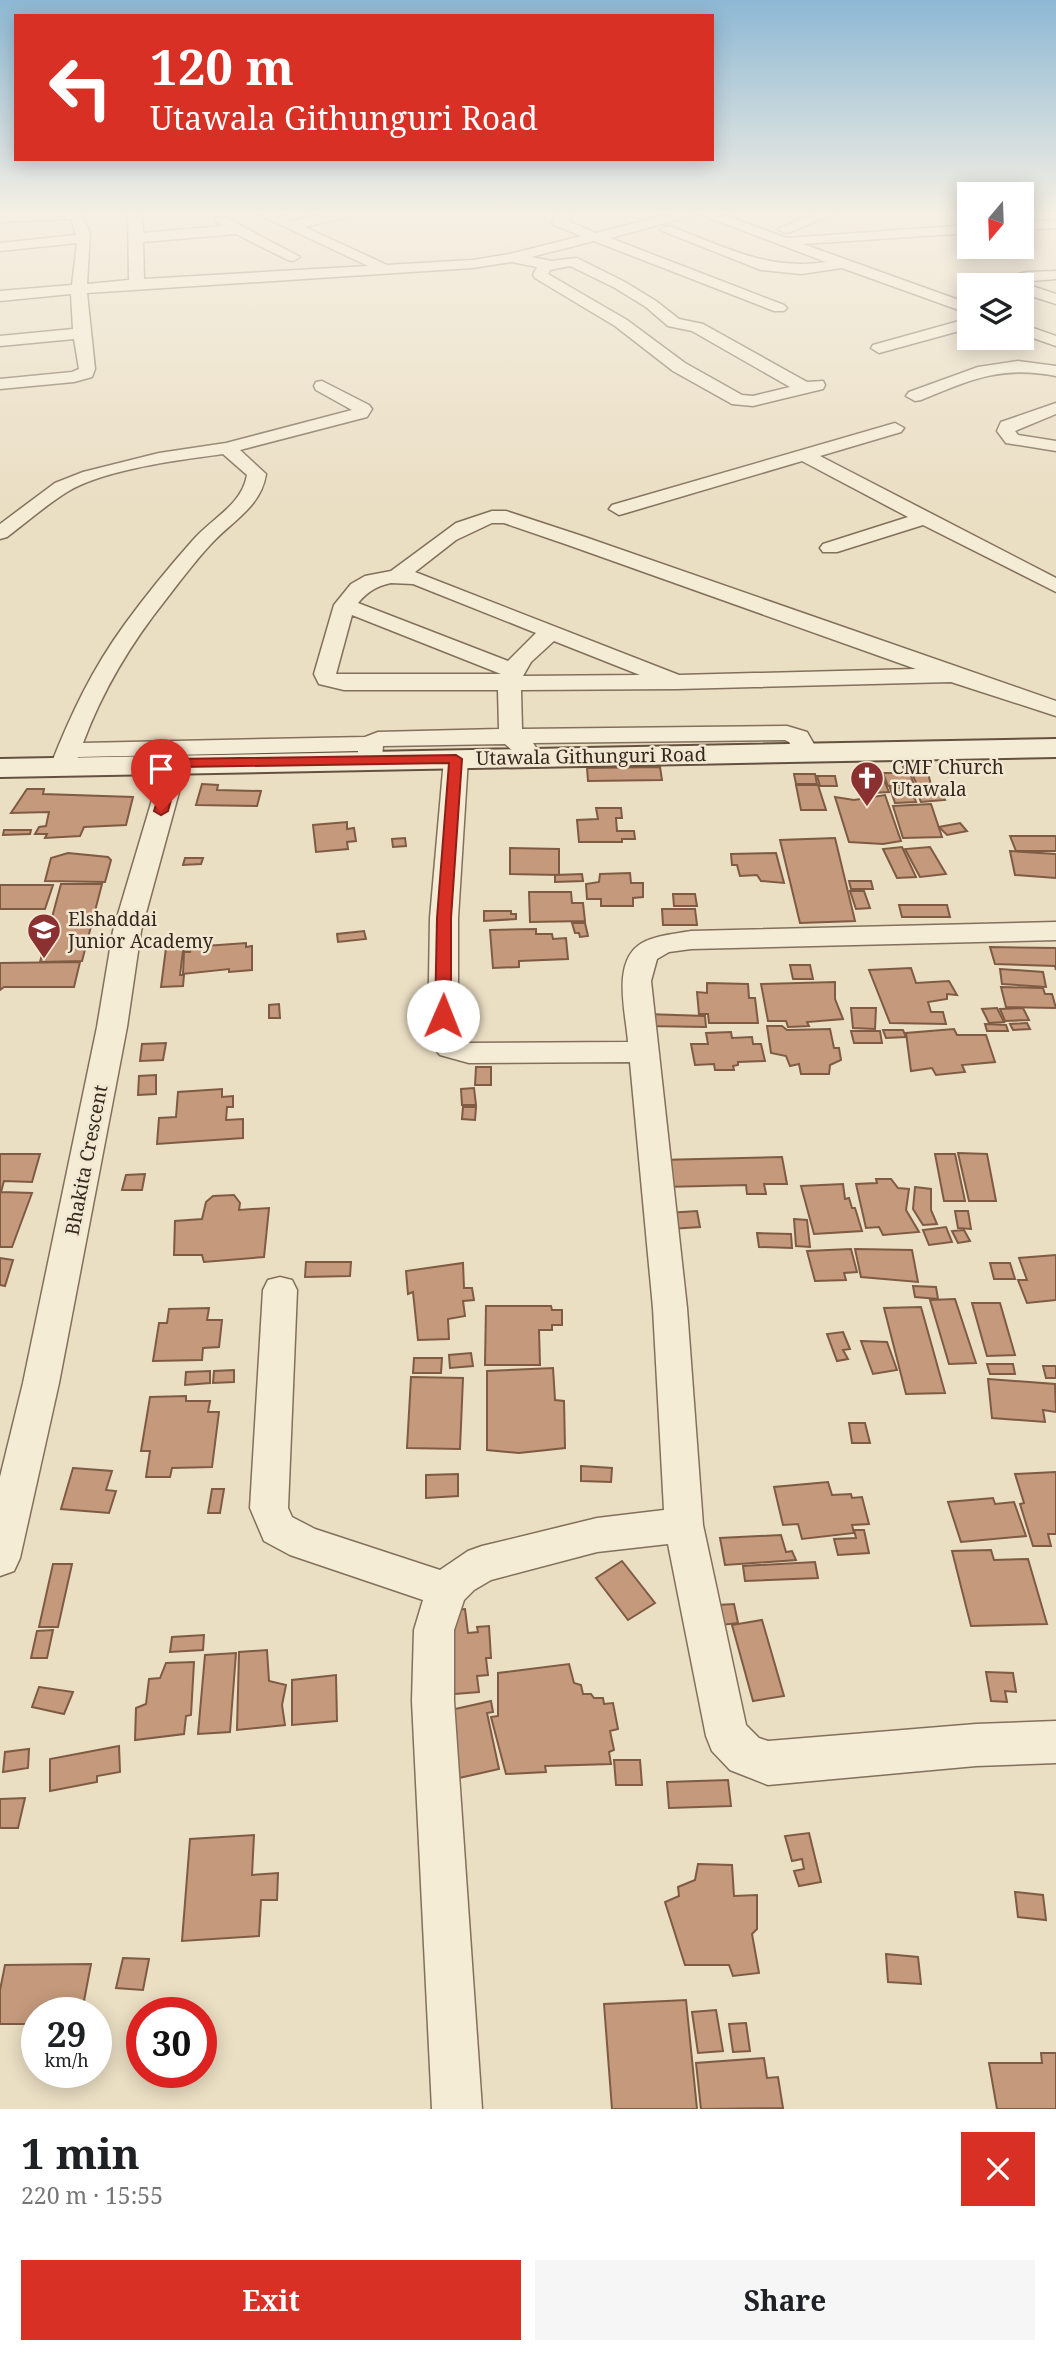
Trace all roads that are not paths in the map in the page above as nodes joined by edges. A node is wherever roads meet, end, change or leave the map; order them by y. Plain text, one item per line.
1 (81, 311) edge
2 (601, 311) edge
3 (658, 311) edge
4 (957, 327) edge
5 (82, 333) junction
6 (1034, 333) edge
7 (0, 341) edge
8 (1056, 341) edge
9 (879, 348) dead end
10 (1056, 371) edge
11 (0, 384) edge
12 (323, 386) dead end
13 (915, 396) dead end
14 (1056, 408) edge
15 (895, 428) dead end
16 (1056, 446) edge
17 (227, 448) junction
18 (805, 455) junction
19 (619, 509) dead end
20 (924, 518) junction
21 (0, 532) edge
22 (830, 548) dead end
23 (398, 575) junction
24 (1056, 586) edge
25 (345, 605) junction
26 (550, 632) junction
27 (950, 675) junction
28 (510, 677) junction
29 (677, 682) junction
30 (1056, 709) edge
31 (521, 747) junction
32 (1056, 748) edge
33 (370, 752) junction
34 (65, 758) junction
35 (456, 759) junction
36 (175, 763) junction
37 (0, 768) edge
38 (1056, 932) edge
39 (644, 1052) junction
40 (280, 1290) dead end
41 (684, 1525) junction
42 (0, 1558) edge
43 (447, 1590) junction
44 (1056, 1742) edge
45 (457, 2109) edge

1 - 5 street
2 - 3 street
4 - 9 street
5 - 7 street
5 - 11 street
6 - 8 street
10 - 13 street
12 - 17 street
14 - 16 street
15 - 18 street
17 - 21 street
17 - 34 street
18 - 19 street
18 - 20 street
20 - 22 street
20 - 24 street
23 - 25 street
23 - 26 street
23 - 27 street
25 - 28 street
25 - 28 street
26 - 28 street
26 - 29 street
27 - 29 street
27 - 30 street
28 - 29 street
28 - 31 street
31 - 32 street, Utawala Githunguri Road
31 - 33 street
31 - 35 street, Utawala Githunguri Road
33 - 34 street
33 - 35 street, Utawala Githunguri Road
33 - 36 street, Utawala Githunguri Road
34 - 36 street, Utawala Githunguri Road
34 - 37 street, Utawala Githunguri Road
35 - 39 street
36 - 42 street, Bhakita Crescent
38 - 39 street
39 - 41 street
40 - 43 street
41 - 43 street
41 - 44 street
43 - 45 street

